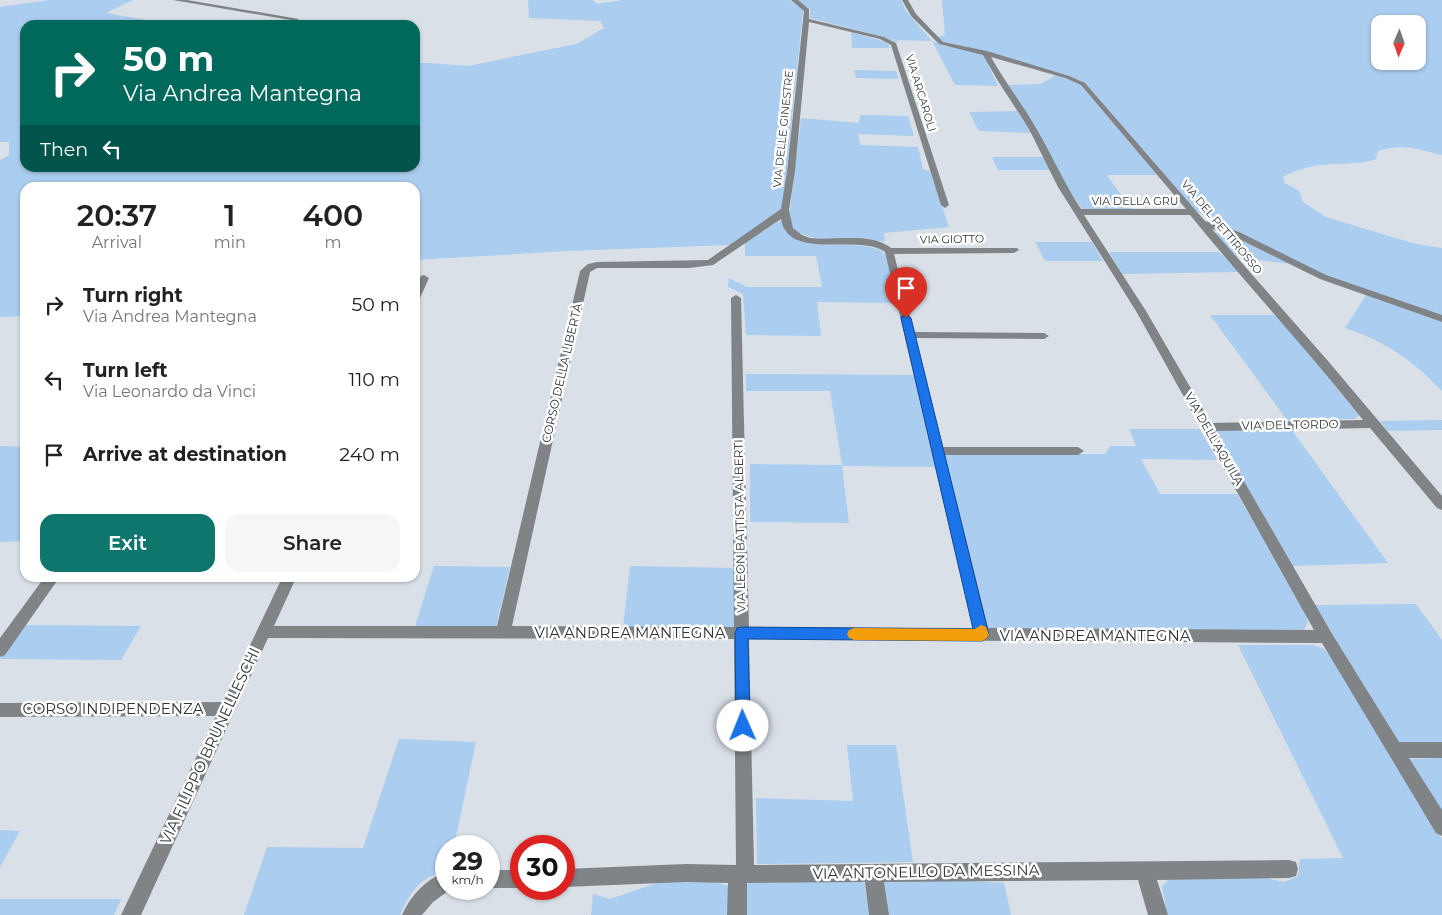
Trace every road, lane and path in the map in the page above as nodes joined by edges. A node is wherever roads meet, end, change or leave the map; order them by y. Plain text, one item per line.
1 (176, 0) edge
2 (794, 0) edge
3 (905, 0) edge
4 (296, 19) dead end
5 (806, 20) junction
6 (988, 57) junction
7 (945, 206) dead end
8 (785, 210) junction
9 (1078, 212) junction
10 (1191, 212) junction
11 (1200, 222) junction
12 (1014, 250) dead end
13 (889, 251) junction
14 (424, 278) dead end
15 (420, 287) edge
16 (736, 298) dead end
17 (1442, 320) edge
18 (910, 335) junction
19 (1044, 336) dead end
20 (1373, 424) junction
21 (1207, 427) junction
22 (938, 451) junction
23 (1078, 451) dead end
24 (1442, 505) edge
25 (49, 582) edge
26 (287, 582) edge
27 (264, 632) junction
28 (503, 633) junction
29 (742, 633) junction
30 (982, 635) junction
31 (1326, 637) junction
32 (0, 650) edge
33 (226, 709) junction
34 (0, 710) edge
35 (1395, 750) junction
36 (1442, 750) edge
37 (1442, 827) edge
38 (1144, 869) junction
39 (1289, 869) dead end
40 (873, 872) junction
41 (742, 874) junction
42 (575, 878) edge
43 (435, 888) edge
44 (131, 915) edge
45 (412, 915) edge
46 (737, 915) edge
47 (879, 915) edge
48 (1158, 915) edge

1 - 4 street
2 - 5 street
3 - 6 street, VIA DEL PETTIROSSO
5 - 7 street, VIA ARCAROLI
5 - 8 street, VIA DELLE GINESTRE
6 - 9 street, VIA DELL'AQUILA
6 - 10 street, VIA DEL PETTIROSSO
8 - 13 street, VIA GIOTTO
8 - 28 street, CORSO DELLA LIBERTÀ
9 - 10 street, VIA DELLA GRU
9 - 21 street, VIA DELL'AQUILA
10 - 11 street, VIA DEL PETTIROSSO
11 - 17 street
11 - 20 street, VIA DEL PETTIROSSO
12 - 13 street, VIA GIOTTO
13 - 18 street
14 - 15 street
16 - 29 street, VIA LEON BATTISTA ALBERTI
18 - 19 street
18 - 22 street
20 - 21 street, VIA DEL TORDO
20 - 24 street, VIA DEL PETTIROSSO
21 - 31 street, VIA DELL'AQUILA
22 - 23 street
22 - 30 street
25 - 32 street
26 - 27 street, VIA FILIPPO BRUNELLESCHI
27 - 28 street, VIA ANDREA MANTEGNA
27 - 33 street, VIA FILIPPO BRUNELLESCHI
28 - 29 street, VIA ANDREA MANTEGNA
29 - 30 street, VIA ANDREA MANTEGNA
29 - 41 street, VIA LEON BATTISTA ALBERTI
30 - 31 street, VIA ANDREA MANTEGNA
31 - 35 street, VIA DELL'AQUILA
33 - 34 street, CORSO INDIPENDENZA
33 - 44 street, VIA FILIPPO BRUNELLESCHI
35 - 36 street
35 - 37 street, VIA DELL'AQUILA
38 - 39 street, VIA ANTONELLO DA MESSINA
38 - 40 street, VIA ANTONELLO DA MESSINA
38 - 48 street
40 - 41 street, VIA ANTONELLO DA MESSINA
40 - 47 street
41 - 42 street, VIA ANTONELLO DA MESSINA
41 - 46 street, VIA LEON BATTISTA ALBERTI
43 - 45 street

